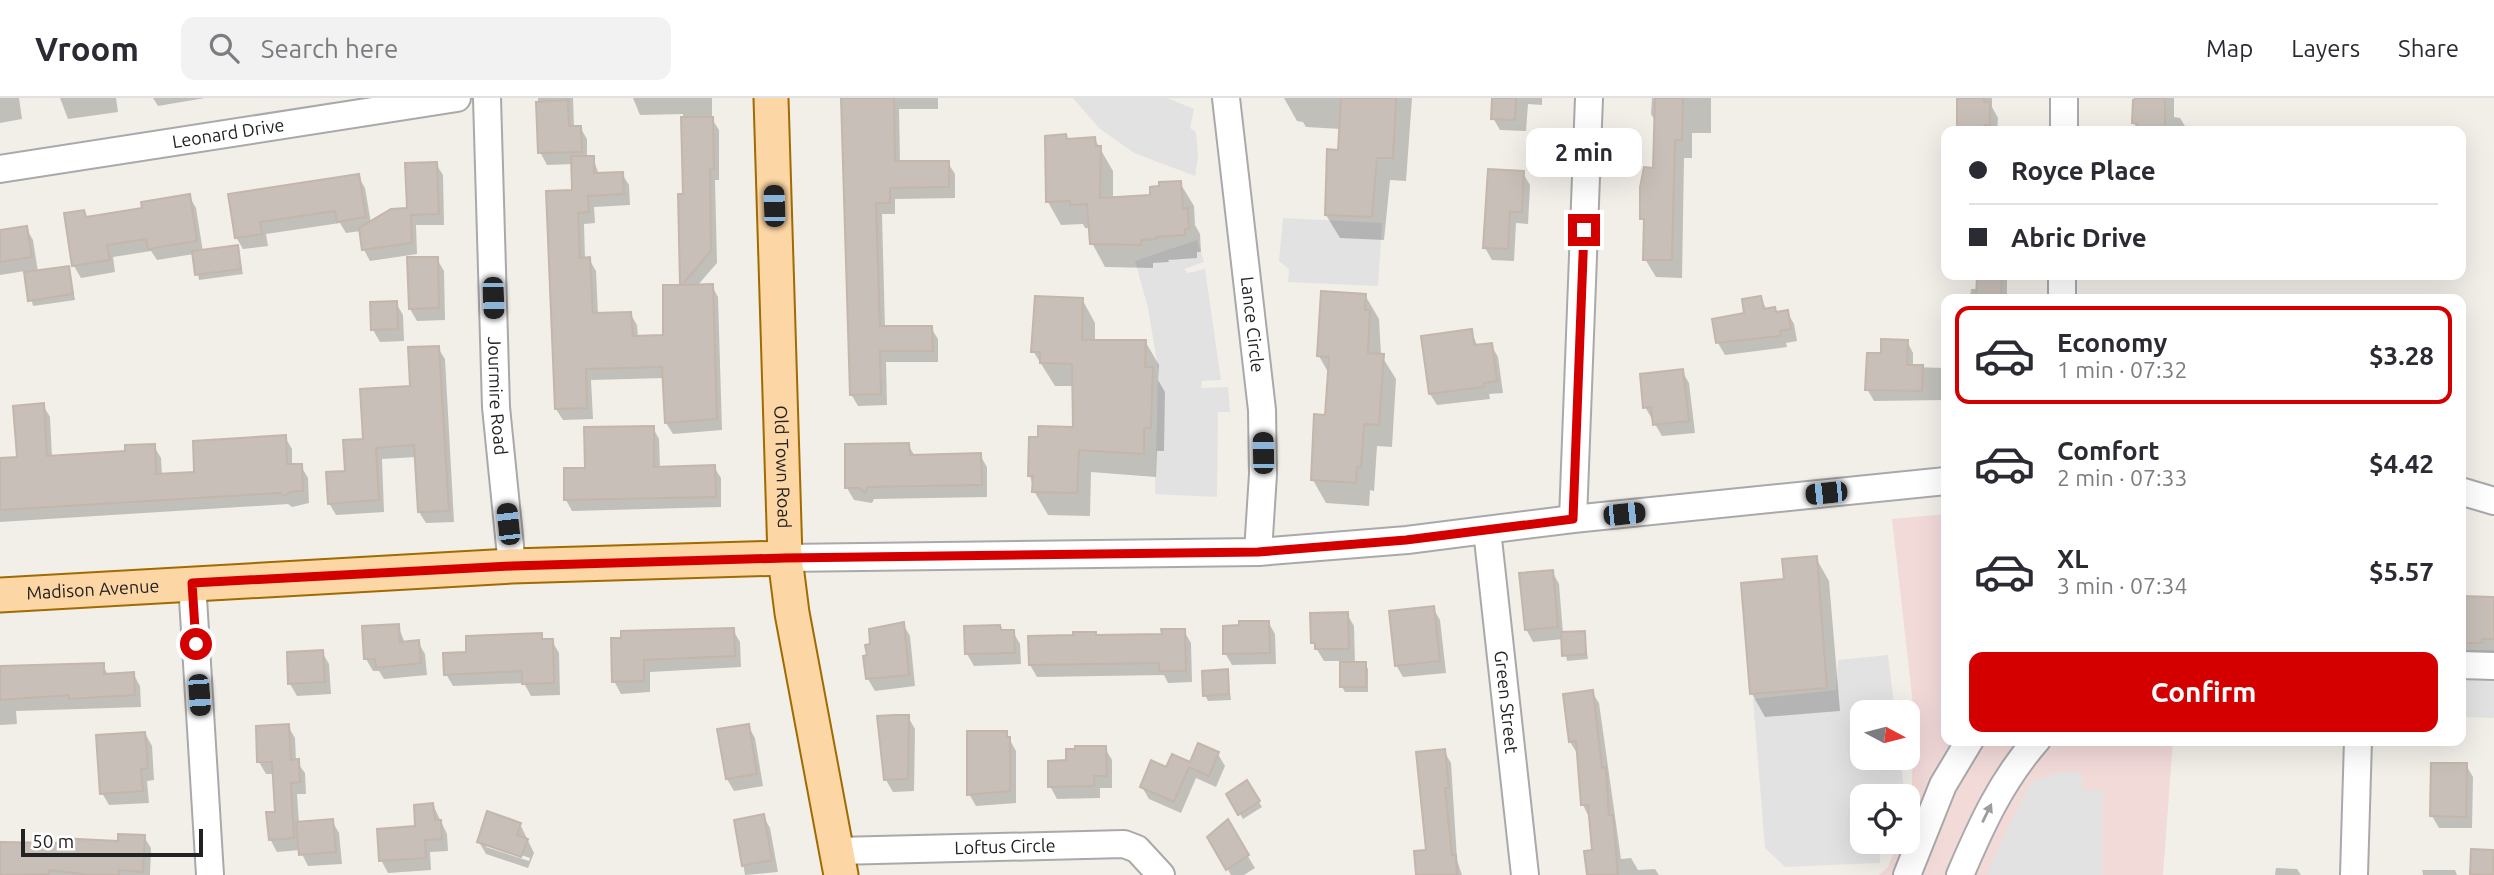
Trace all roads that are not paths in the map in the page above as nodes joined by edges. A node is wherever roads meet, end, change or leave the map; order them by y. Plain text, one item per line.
1 (457, 98) edge
2 (487, 98) edge
3 (771, 98) edge
4 (1226, 98) edge
5 (1589, 98) edge
6 (2064, 98) edge
7 (2064, 126) edge
8 (0, 169) edge
9 (1941, 481) edge
10 (1914, 484) junction
11 (1941, 491) edge
12 (2466, 493) edge
13 (2494, 501) edge
14 (1573, 519) junction
15 (1488, 530) junction
16 (1258, 552) junction
17 (785, 558) junction
18 (512, 566) junction
19 (192, 583) junction
20 (0, 595) edge
21 (2466, 665) edge
22 (2494, 666) edge
23 (2466, 683) edge
24 (2494, 683) edge
25 (1966, 746) edge
26 (2032, 746) edge
27 (2358, 746) edge
28 (839, 863) edge
29 (210, 875) edge
30 (1161, 875) edge
31 (1525, 875) edge
32 (1907, 875) edge
33 (1960, 875) edge
34 (2354, 875) edge

1 - 8 street, Leonard Drive
2 - 18 street, Jourmire Road
3 - 17 main road, Old Town Road
4 - 16 street, Lance Circle
5 - 14 street
6 - 7 street
9 - 10 street, Madison Avenue
10 - 11 street
10 - 14 street, Madison Avenue
12 - 13 street
14 - 15 street, Madison Avenue
15 - 16 street, Madison Avenue
15 - 31 street, Green Street
16 - 17 street, Madison Avenue
17 - 18 main road, Madison Avenue
17 - 28 main road, Old Town Road
18 - 19 main road, Madison Avenue
19 - 20 main road, Madison Avenue
19 - 29 street
21 - 22 street
23 - 24 street
25 - 32 street
33 -> 26 street
27 - 34 street
28 - 30 street, Loftus Circle

